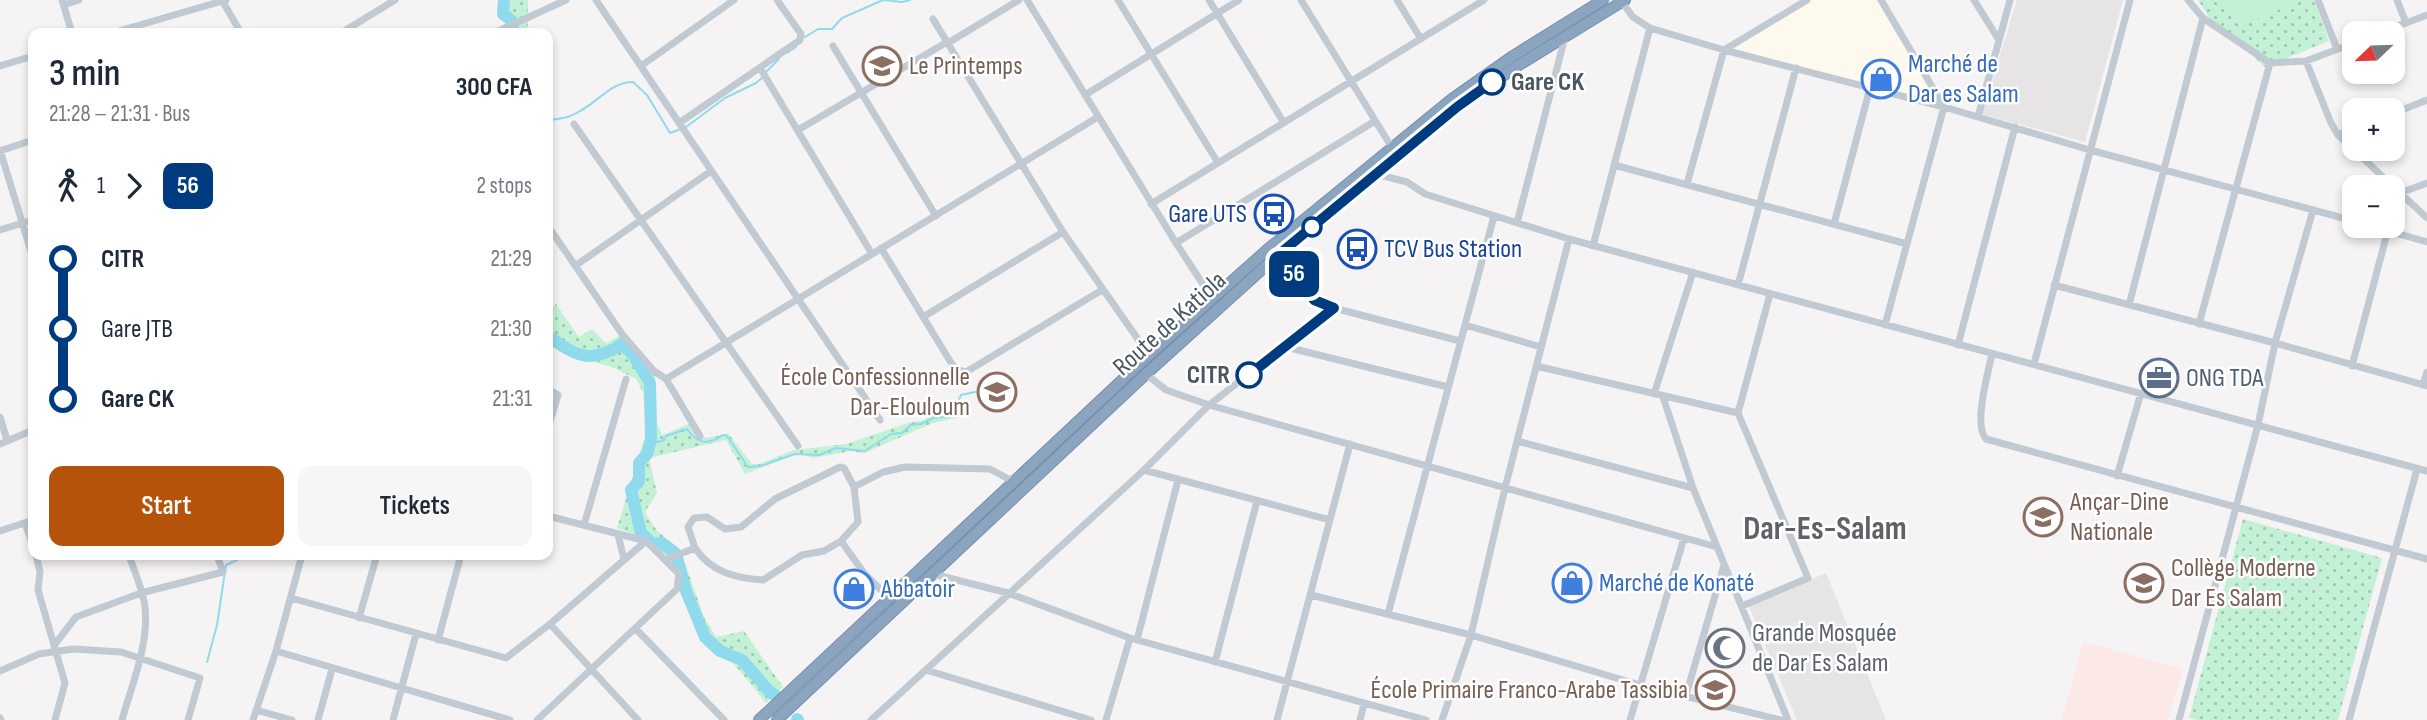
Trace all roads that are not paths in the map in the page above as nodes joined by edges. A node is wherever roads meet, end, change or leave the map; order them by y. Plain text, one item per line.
1 (79, 0) edge
2 (395, 0) edge
3 (566, 0) edge
4 (734, 0) edge
5 (777, 0) edge
6 (1019, 0) edge
7 (1027, 0) edge
8 (1118, 0) edge
9 (1209, 0) edge
10 (1239, 0) edge
11 (1301, 0) edge
12 (1397, 0) edge
13 (1484, 0) edge
14 (1603, 0) edge
15 (1807, 0) edge
16 (1881, 0) edge
17 (1974, 0) edge
18 (2010, 0) edge
19 (2130, 0) edge
20 (2188, 0) edge
21 (2318, 0) edge
22 (2397, 0) edge
23 (224, 1) edge
24 (598, 1) edge
25 (1623, 1) edge
26 (63, 2) edge
27 (1217, 13) junction
28 (2427, 15) edge
29 (2203, 18) junction
30 (933, 19) dead end
31 (2406, 23) joint
32 (140, 25) junction
33 (71, 28) edge
34 (129, 28) edge
35 (142, 28) edge
36 (238, 28) edge
37 (349, 28) edge
38 (502, 28) edge
39 (1650, 28) junction
40 (1565, 37) junction
41 (1421, 39) junction
42 (2000, 40) junction
43 (947, 42) junction
44 (833, 46) dead end
45 (2342, 48) edge
46 (1724, 50) junction
47 (2337, 50) junction
48 (1151, 54) junction
49 (28, 58) edge
50 (2306, 61) junction
51 (2270, 63) junction
52 (0, 66) edge
53 (641, 66) junction
54 (1796, 68) junction
55 (762, 72) junction
56 (1351, 82) junction
57 (1870, 88) junction
58 (861, 93) junction
59 (1085, 95) junction
60 (2427, 100) edge
61 (1944, 107) junction
62 (2405, 109) edge
63 (1098, 117) junction
64 (1978, 117) junction
65 (1375, 121) junction
66 (679, 123) junction
67 (1284, 123) junction
68 (574, 124) dead end
69 (2015, 127) junction
70 (798, 130) junction
71 (2342, 134) edge
72 (2338, 135) junction
73 (28, 143) edge
74 (2090, 150) junction
75 (0, 151) edge
76 (1395, 152) junction
77 (1218, 163) junction
78 (1021, 164) junction
79 (1614, 165) junction
80 (2164, 170) junction
81 (711, 171) junction
82 (1377, 174) junction
83 (2381, 175) edge
84 (2427, 183) edge
85 (1687, 184) junction
86 (2235, 189) junction
87 (2405, 191) edge
88 (2405, 198) edge
89 (1152, 204) junction
90 (1760, 204) junction
91 (2313, 210) junction
92 (936, 216) junction
93 (1494, 216) junction
94 (2342, 218) edge
95 (2427, 218) edge
96 (641, 220) junction
97 (28, 221) edge
98 (22, 223) junction
99 (1517, 223) junction
100 (1834, 224) junction
101 (0, 230) edge
102 (1063, 232) junction
103 (553, 233) edge
104 (2405, 234) edge
105 (2385, 238) edge
106 (1569, 239) junction
107 (28, 242) edge
108 (2427, 242) edge
109 (1176, 243) junction
110 (1907, 244) junction
111 (1593, 246) junction
112 (881, 248) junction
113 (872, 254) junction
114 (1278, 255) junction
115 (575, 266) junction
116 (1693, 272) junction
117 (1738, 285) junction
118 (2054, 285) junction
119 (1102, 290) junction
120 (1770, 294) junction
121 (1212, 298) junction
122 (798, 299) junction
123 (2129, 305) junction
124 (1334, 308) junction
125 (923, 317) junction
126 (2199, 324) junction
127 (1885, 325) junction
128 (1465, 326) junction
129 (1460, 341) junction
130 (726, 342) junction
131 (2276, 343) junction
132 (1958, 345) junction
133 (1286, 346) junction
134 (1541, 347) junction
135 (1992, 354) junction
136 (1149, 355) junction
137 (2034, 364) junction
138 (1536, 366) junction
139 (2352, 366) junction
140 (2427, 372) edge
141 (1146, 374) junction
142 (626, 379) dead end
143 (666, 379) junction
144 (2425, 386) edge
145 (1448, 387) junction
146 (553, 392) edge
147 (2141, 393) junction
148 (1654, 394) junction
149 (1664, 397) junction
150 (1209, 405) junction
151 (553, 412) edge
152 (1738, 413) junction
153 (0, 417) edge
154 (880, 420) dead end
155 (2258, 425) junction
156 (28, 432) edge
157 (699, 436) dead end
158 (1517, 441) junction
159 (4, 442) edge
160 (1350, 444) junction
161 (798, 446) dead end
162 (1428, 466) junction
163 (2417, 469) junction
164 (1144, 470) junction
165 (2427, 471) edge
166 (2117, 476) junction
167 (1178, 480) junction
168 (1014, 482) junction
169 (854, 487) junction
170 (1505, 488) junction
171 (1693, 488) junction
172 (1257, 501) junction
173 (2237, 507) junction
174 (553, 517) edge
175 (1330, 520) junction
176 (28, 522) edge
177 (25, 523) junction
178 (584, 525) junction
179 (0, 531) edge
180 (28, 532) edge
181 (618, 535) junction
182 (1684, 538) junction
183 (646, 541) junction
184 (841, 541) junction
185 (1717, 547) junction
186 (691, 550) junction
187 (2396, 551) junction
188 (624, 559) junction
189 (2427, 559) edge
190 (40, 560) edge
191 (131, 560) edge
192 (219, 560) edge
193 (302, 560) edge
194 (376, 560) edge
195 (460, 560) edge
196 (665, 560) junction
197 (1724, 565) junction
198 (933, 573) junction
199 (142, 593) junction
200 (1008, 593) junction
201 (1311, 595) junction
202 (291, 598) junction
203 (890, 599) junction
204 (1742, 606) junction
205 (1388, 614) junction
206 (359, 618) junction
207 (550, 624) junction
208 (636, 629) junction
209 (416, 634) junction
210 (1471, 635) junction
211 (1133, 639) junction
212 (438, 640) junction
213 (56, 648) junction
214 (276, 651) junction
215 (139, 659) junction
216 (1215, 662) junction
217 (332, 669) junction
218 (591, 670) junction
219 (926, 670) junction
220 (0, 671) edge
221 (1289, 682) junction
222 (1640, 685) junction
223 (401, 689) junction
224 (1686, 695) junction
225 (1364, 704) junction
226 (256, 710) junction
227 (546, 713) junction
228 (55, 720) edge
229 (122, 720) edge
230 (188, 720) edge
231 (253, 720) edge
232 (292, 720) edge
233 (318, 720) edge
234 (393, 720) edge
235 (510, 720) edge
236 (537, 720) edge
237 (553, 720) edge
238 (638, 720) edge
239 (724, 720) edge
240 (759, 720) edge
241 (777, 720) edge
242 (871, 720) edge
243 (1091, 720) edge
244 (1107, 720) edge
245 (1278, 720) edge
246 (1360, 720) edge
247 (1426, 720) edge
248 (1442, 720) edge
249 (1630, 720) edge
250 (1781, 720) edge
251 (1788, 720) edge
252 (2179, 720) edge
253 (2349, 720) edge

1 - 26 street
2 - 37 street
3 - 38 street
4 - 53 street
5 - 55 street
6 - 43 street
7 - 59 street
8 - 48 street
9 - 27 street
10 - 27 street
11 - 56 street
12 - 41 street
13 - 41 street
14 - 76 highway, Route de Katiola
15 - 46 street
16 - 61 street
17 - 42 street
18 - 42 street
19 - 74 street
20 - 29 street
21 - 47 street
22 - 31 street
23 - 32 street
23 - 36 street
24 - 53 street
25 - 39 street
25 - 40 highway, Route de Katiola
26 - 33 street
27 - 48 street
27 - 67 street
28 - 31 street
29 - 51 street
29 - 80 street
30 - 43 street
32 - 34 street
32 - 35 street
39 - 46 street
39 - 79 street
40 - 76 highway, Route de Katiola
40 - 99 street
41 - 56 street
42 - 64 street
43 - 58 street
43 - 78 street
44 - 58 street
45 - 47 street
46 - 54 street
46 - 85 street
47 - 50 street
48 - 59 street
48 - 77 street
49 - 52 street
50 - 51 street
50 - 72 street
51 - 86 street
53 - 66 street
54 - 57 street
54 - 90 street
55 - 66 street
55 - 70 street
56 - 65 street
56 - 67 street
57 - 61 street
57 - 100 street
58 - 70 street
58 - 92 street
59 - 63 street
60 - 62 street
61 - 64 street
61 - 110 street
63 - 78 street
63 - 89 street
64 - 69 street
65 - 76 street
65 - 109 street
66 - 81 street
67 - 77 street
68 - 96 street
69 - 74 street
69 - 132 street
70 - 113 street
71 - 72 street
72 - 83 street
73 - 75 street
74 - 80 street
74 - 118 street
75 - 98 street
76 - 82 highway, Route de Katiola
76 - 121 highway, Route de Katiola
77 - 89 street
78 - 92 street
78 - 102 street
79 - 85 street
79 - 111 street
80 - 86 street
80 - 123 street
81 - 96 street
81 - 122 street
82 - 93 street
82 - 114 highway, Route de Katiola
84 - 87 street
85 - 90 street
86 - 91 street
86 - 126 street
88 - 95 street
89 - 109 street
90 - 100 street
90 - 117 street
91 - 94 street
91 - 131 street
92 - 112 street
93 - 99 street
93 - 128 street
96 - 115 street
96 - 130 street
97 - 98 street
98 - 101 street
98 - 107 street
99 - 106 street
100 - 110 street
102 - 119 street
102 - 125 street
103 - 115 street
104 - 108 street
105 - 139 street
106 - 111 street
106 - 134 street
109 - 121 street
110 - 127 street
111 - 116 street
112 - 113 street
112 - 125 street
113 - 122 street
114 - 124 street
114 - 141 highway, Route de Katiola
115 - 143 street
116 - 117 street
116 - 148 street
117 - 120 street
118 - 123 street
118 - 137 street
119 - 125 street
119 - 136 street
120 - 127 street
120 - 152 street
121 - 136 highway, Route de Katiola
122 - 130 street
122 - 154 street
123 - 126 street
124 - 129 street
124 - 133 street
126 - 131 street
127 - 132 street
128 - 129 street
128 - 134 street
129 - 145 street
130 - 143 street
130 - 161 street
131 - 139 street
131 - 155 street
132 - 135 street
133 - 145 street
133 - 150 street
134 - 138 street
135 - 137 street
135 - 166 street
136 - 168 highway, Route de Katiola
137 - 147 street
138 - 148 street
138 - 158 street
139 - 144 street
140 - 144 street
141 - 150 street
141 - 198 highway, Route de Katiola
142 - 178 street
143 - 157 street
145 - 162 street
146 - 151 street
147 - 155 street
147 - 166 street
148 - 149 street
149 - 152 street
149 - 171 street
150 - 160 street
150 - 164 street
152 - 204 street
153 - 159 street
155 - 163 street
155 - 173 street
156 - 159 street
158 - 170 street
158 - 171 street
160 - 162 street
160 - 175 street
162 - 170 street
162 - 205 street
163 - 165 street
163 - 187 street
164 - 167 street
164 - 200 street
166 - 173 street
167 - 172 street
167 - 211 street
168 - 169 street
168 - 203 highway, Route de Katiola
169 - 184 street
169 - 186 street
170 - 182 street
170 - 210 street
171 - 185 street
172 - 175 street
172 - 216 street
173 - 187 street
173 - 252 street
174 - 178 street
175 - 201 street
176 - 177 street
177 - 179 street
177 - 180 street
178 - 181 street
181 - 183 street
181 - 188 street
182 - 185 street
182 - 222 street
183 - 188 street
183 - 196 street
184 - 186 street
184 - 203 street
185 - 197 street
186 - 196 street
187 - 189 street
187 - 253 street
188 - 207 street
190 - 213 street
191 - 199 street
192 - 199 street
193 - 202 street
194 - 206 street
195 - 212 street
196 - 208 street
197 - 204 street
197 - 224 street
198 - 200 street
198 - 241 highway, Route de Katiola
199 - 213 street
199 - 215 street
200 - 211 street
200 - 219 street
201 - 205 street
201 - 221 street
202 - 206 street
202 - 214 street
203 - 240 highway, Route de Katiola
204 - 251 street
205 - 210 street
206 - 209 street
207 - 212 street
207 - 218 street
208 - 218 street
208 - 239 street
209 - 212 street
209 - 223 street
210 - 222 street
210 - 248 street
211 - 216 street
211 - 244 street
213 - 215 street
213 - 220 street
213 - 228 street
214 - 217 street
214 - 226 street
215 - 229 street
215 - 230 street
216 - 221 street
217 - 223 street
217 - 233 street
218 - 227 street
218 - 238 street
219 - 242 street
219 - 243 street
221 - 225 street
221 - 245 street
222 - 224 street
222 - 249 street
223 - 234 street
223 - 235 street
224 - 250 street
225 - 246 street
225 - 247 street
226 - 231 street
226 - 232 street
227 - 236 street
227 - 237 street

